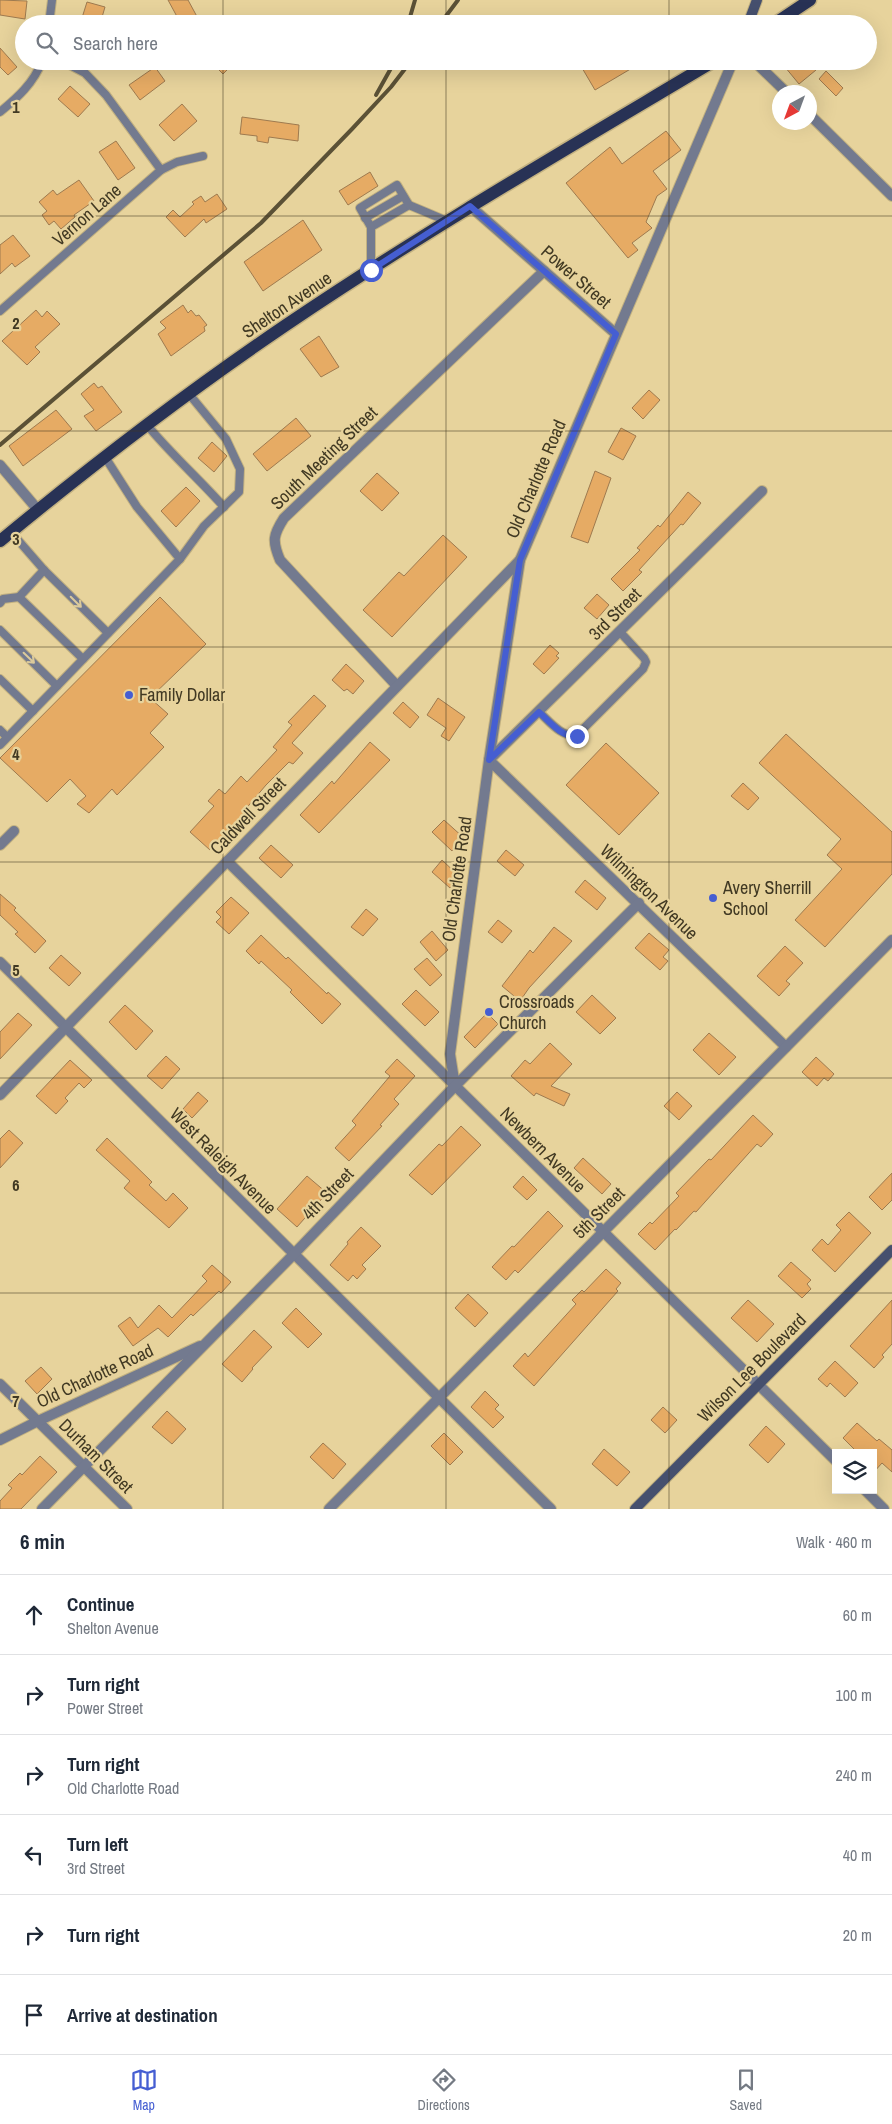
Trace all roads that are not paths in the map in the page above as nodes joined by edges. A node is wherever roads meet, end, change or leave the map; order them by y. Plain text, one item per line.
1 (52, 0) edge
2 (757, 0) edge
3 (810, 0) edge
4 (50, 15) edge
5 (751, 15) edge
6 (788, 15) edge
7 (38, 70) edge
8 (79, 70) edge
9 (699, 70) edge
10 (729, 70) edge
11 (763, 70) edge
12 (779, 85) edge
13 (0, 112) edge
14 (817, 122) edge
15 (203, 156) dead end
16 (161, 170) junction
17 (403, 196) junction
18 (892, 196) edge
19 (408, 205) junction
20 (470, 206) junction
21 (365, 218) junction
22 (447, 221) junction
23 (370, 227) junction
24 (371, 270) junction
25 (544, 271) junction
26 (0, 311) edge
27 (616, 334) junction
28 (189, 394) junction
29 (147, 425) junction
30 (105, 457) junction
31 (0, 464) edge
32 (762, 491) dead end
33 (224, 507) junction
34 (38, 510) junction
35 (11, 532) junction
36 (0, 541) edge
37 (180, 559) junction
38 (520, 560) junction
39 (44, 570) junction
40 (19, 597) junction
41 (0, 603) edge
42 (0, 630) edge
43 (620, 632) junction
44 (108, 633) junction
45 (83, 659) junction
46 (0, 679) edge
47 (57, 686) junction
48 (397, 686) junction
49 (33, 711) junction
50 (539, 712) junction
51 (0, 730) edge
52 (7, 737) junction
53 (0, 745) edge
54 (489, 760) junction
55 (14, 831) dead end
56 (0, 846) edge
57 (227, 861) junction
58 (638, 904) junction
59 (892, 940) edge
60 (0, 962) edge
61 (65, 1027) junction
62 (786, 1047) junction
63 (455, 1086) junction
64 (0, 1095) edge
65 (603, 1232) junction
66 (892, 1250) edge
67 (294, 1254) junction
68 (205, 1344) junction
69 (0, 1384) edge
70 (758, 1385) junction
71 (439, 1398) junction
72 (38, 1420) junction
73 (0, 1440) edge
74 (832, 1457) edge
75 (84, 1467) junction
76 (869, 1494) edge
77 (42, 1509) edge
78 (127, 1509) edge
79 (329, 1509) edge
80 (551, 1509) edge
81 (635, 1509) edge
82 (884, 1509) edge

1 - 4 lane
2 - 5 street
3 - 6 main road
7 - 13 lane
8 - 16 lane
9 - 20 main road, Shelton Avenue
10 - 27 street, Old Charlotte Road
11 - 12 street
14 - 18 street
15 - 16 lane, Vernon Lane
16 - 26 lane, Vernon Lane
17 - 19 lane
17 - 21 lane
17 - 21 lane
19 - 22 lane
19 - 23 lane
20 - 22 main road, Shelton Avenue
20 - 25 street, Power Street
21 - 23 lane
22 - 24 main road, Shelton Avenue
23 - 24 lane
24 - 28 main road, Shelton Avenue
25 - 27 street, Power Street
25 - 48 street, South Meeting Street
27 - 38 street, Old Charlotte Road
28 - 29 main road, Shelton Avenue
28 - 33 lane
29 - 30 main road, Shelton Avenue
29 - 33 lane
30 - 34 main road, Shelton Avenue
30 - 37 lane
31 - 34 street
32 - 43 street, 3rd Street
33 - 37 lane
34 - 35 main road, Shelton Avenue
35 - 36 main road, Shelton Avenue
35 - 39 lane
37 - 44 lane
38 - 48 street, Caldwell Street
38 - 54 street, Old Charlotte Road
39 - 40 lane
39 -> 44 lane
40 - 41 lane
40 - 45 lane
42 -> 47 lane
43 - 50 street, 3rd Street
43 - 50 lane
44 - 45 lane
45 - 47 lane
46 - 49 lane
47 - 49 lane
48 - 57 street, Caldwell Street
49 - 52 lane
50 - 54 street, 3rd Street
51 - 52 lane
52 - 53 lane
54 - 58 street, Wilmington Avenue
54 - 63 street, Old Charlotte Road
55 - 56 street
57 - 61 street, Caldwell Street
57 - 63 street, Newbern Avenue
58 - 62 street, Wilmington Avenue
58 - 63 street, 4th Street
59 - 62 street, 5th Street
60 - 61 street, West Raleigh Avenue
61 - 64 street, Caldwell Street
61 - 67 street, West Raleigh Avenue
62 - 65 street, 5th Street
63 - 65 street, Newbern Avenue
63 - 67 street, 4th Street
65 - 70 street, Newbern Avenue
65 - 71 street, 5th Street
66 - 70 street, Wilson Lee Boulevard
67 - 68 street, 4th Street
67 - 71 street, West Raleigh Avenue
68 - 72 street, Old Charlotte Road
68 - 75 street, 4th Street
69 - 72 street, Durham Street
70 - 74 street, Newbern Avenue
70 - 81 street, Wilson Lee Boulevard
71 - 79 street, 5th Street
71 - 80 street, West Raleigh Avenue
72 - 73 street, Old Charlotte Road
72 - 75 street, Durham Street
75 - 77 street, 4th Street
75 - 78 street, Durham Street
76 - 82 street

